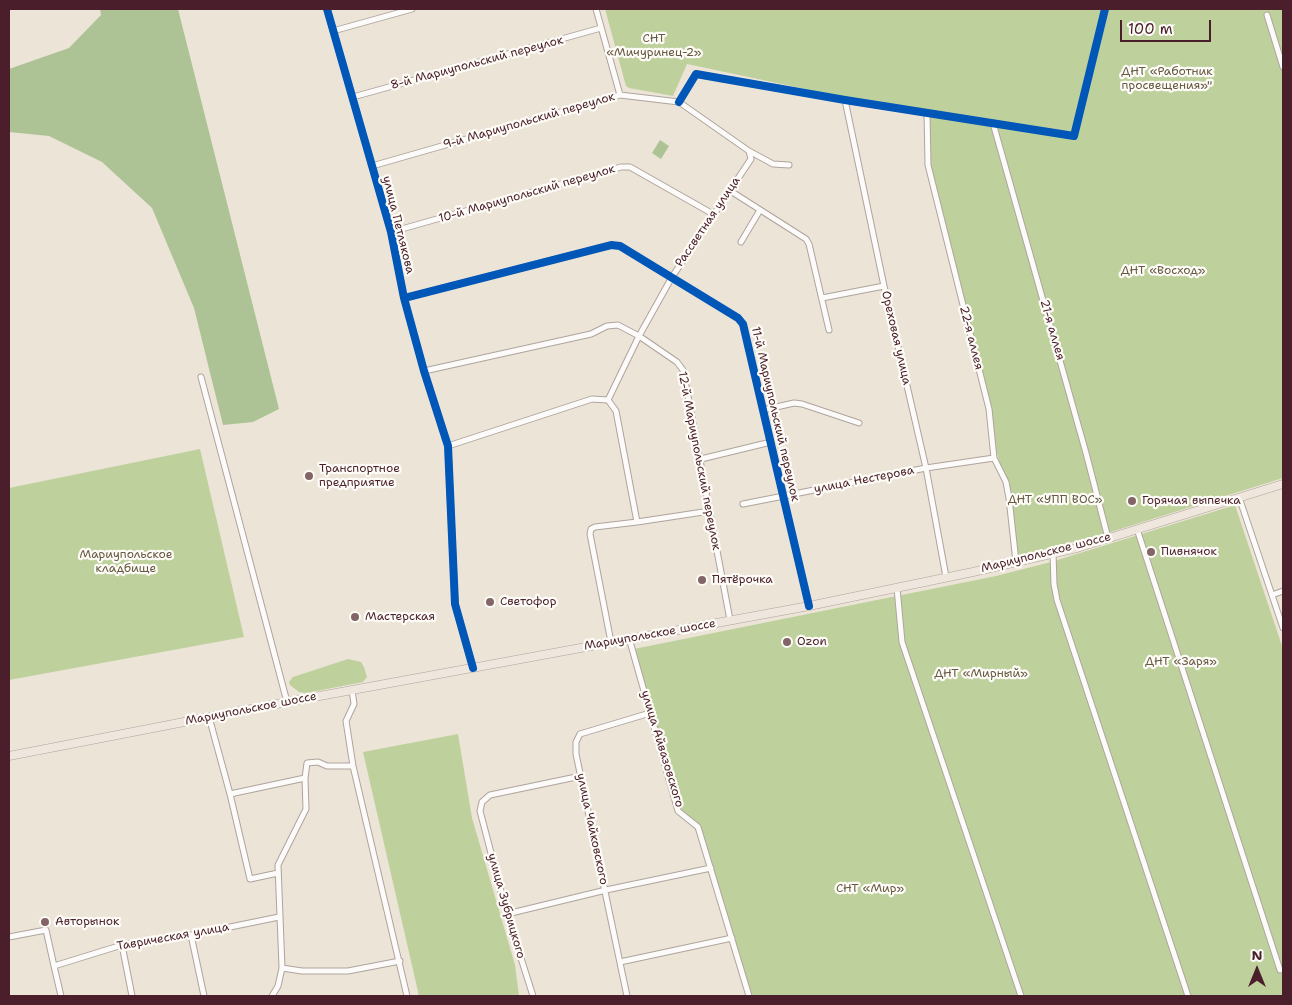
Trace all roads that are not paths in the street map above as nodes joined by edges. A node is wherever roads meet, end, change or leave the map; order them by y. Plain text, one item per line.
1 (327, 9) edge
2 (412, 9) edge
3 (596, 9) edge
4 (1105, 9) edge
5 (1267, 15) dead end
6 (602, 28) junction
7 (334, 31) junction
8 (1283, 67) edge
9 (620, 95) junction
10 (353, 97) junction
11 (845, 100) junction
12 (679, 102) junction
13 (927, 113) junction
14 (993, 123) junction
15 (749, 151) junction
16 (790, 165) dead end
17 (372, 166) junction
18 (729, 190) junction
19 (760, 210) junction
20 (713, 214) junction
21 (391, 232) junction
22 (741, 242) dead end
23 (672, 276) junction
24 (884, 286) junction
25 (404, 298) junction
26 (822, 298) junction
27 (830, 330) dead end
28 (639, 336) junction
29 (424, 372) junction
30 (202, 376) dead end
31 (608, 400) junction
32 (764, 410) junction
33 (859, 423) dead end
34 (771, 442) junction
35 (448, 446) junction
36 (701, 458) junction
37 (994, 458) junction
38 (926, 468) junction
39 (1283, 484) edge
40 (783, 496) junction
41 (1239, 497) junction
42 (743, 504) dead end
43 (710, 510) junction
44 (637, 522) junction
45 (1137, 529) junction
46 (1108, 538) junction
47 (1054, 554) junction
48 (1016, 562) junction
49 (946, 577) junction
50 (897, 588) junction
51 (1283, 591) edge
52 (1272, 595) junction
53 (809, 606) junction
54 (730, 620) junction
55 (1283, 625) edge
56 (629, 638) junction
57 (611, 642) junction
58 (472, 668) junction
59 (352, 690) junction
60 (287, 702) junction
61 (650, 712) junction
62 (208, 717) junction
63 (9, 756) edge
64 (353, 766) junction
65 (581, 776) junction
66 (305, 778) junction
67 (230, 794) junction
68 (710, 868) junction
69 (278, 873) junction
70 (606, 890) junction
71 (507, 914) junction
72 (279, 917) junction
73 (191, 934) junction
74 (9, 937) edge
75 (732, 938) junction
76 (122, 945) junction
77 (400, 961) junction
78 (620, 962) junction
79 (54, 966) junction
80 (282, 968) junction
81 (1280, 970) dead end
82 (60, 996) edge
83 (132, 996) edge
84 (204, 996) edge
85 (272, 996) edge
86 (407, 996) edge
87 (532, 996) edge
88 (627, 996) edge
89 (750, 996) edge
90 (1021, 996) edge
91 (1188, 996) edge

1 - 7 street, улица Петлякова
2 - 7 street
3 - 6 street
4 - 14 street
5 - 8 street
6 - 9 street
6 - 10 street, 8-й Мариупольский переулок
7 - 10 street, улица Петлякова
9 - 12 street, 9-й Мариупольский переулок
9 - 17 street, 9-й Мариупольский переулок
10 - 17 street, улица Петлякова
11 - 12 street
11 - 13 street
11 - 24 street, Ореховая улица
12 - 15 street, 9-й Мариупольский переулок
13 - 14 street
13 - 37 street, 22-я аллея
14 - 46 street, 21-я аллея
15 - 16 street, 9-й Мариупольский переулок
15 - 18 street, Рассветная улица
17 - 21 street, улица Петлякова
18 - 19 street
18 - 20 street, Рассветная улица
19 - 22 street
19 - 26 street
20 - 21 street, 10-й Мариупольский переулок
20 - 23 street, Рассветная улица
21 - 25 street, улица Петлякова
23 - 25 street, 11-й Мариупольский переулок
23 - 28 street, Рассветная улица
23 - 32 street, 11-й Мариупольский переулок
24 - 26 street
24 - 38 street, Ореховая улица
25 - 29 street, улица Петлякова
26 - 27 street
28 - 29 street, 12-й Мариупольский переулок
28 - 31 street, Рассветная улица
28 - 36 street, 12-й Мариупольский переулок
29 - 35 street, улица Петлякова
30 - 60 street
31 - 35 street
31 - 44 street
32 - 33 street, 11-й Мариупольский переулок
32 - 34 street, 11-й Мариупольский переулок
34 - 36 street
34 - 40 street, 11-й Мариупольский переулок
35 - 58 street, улица Петлякова
36 - 43 street, 12-й Мариупольский переулок
37 - 38 street, улица Нестерова
37 - 48 street, 22-я аллея
38 - 40 street, улица Нестерова
38 - 49 street, Ореховая улица
39 - 41 main road, Мариупольское шоссе
40 - 42 street, улица Нестерова
40 - 53 street, 11-й Мариупольский переулок
41 - 45 main road, Мариупольское шоссе
41 - 52 street
43 - 44 street
43 - 54 street, 12-й Мариупольский переулок
44 - 57 street
45 - 46 main road, Мариупольское шоссе
45 - 81 street
46 - 47 main road, Мариупольское шоссе
47 - 48 main road, Мариупольское шоссе
47 - 91 street
48 - 49 main road, Мариупольское шоссе
49 - 50 main road, Мариупольское шоссе
50 - 53 main road, Мариупольское шоссе
50 - 90 street
51 - 52 street
52 - 55 street
53 - 54 main road, Мариупольское шоссе
54 - 56 main road, Мариупольское шоссе
56 - 57 main road, Мариупольское шоссе
56 - 61 street, улица Айвазовского
57 - 58 main road, Мариупольское шоссе
58 - 59 main road, Мариупольское шоссе
59 - 60 main road, Мариупольское шоссе
59 - 64 street
60 - 62 main road, Мариупольское шоссе
61 - 65 street, улица Чайковского
61 - 68 street, улица Айвазовского
62 - 63 main road, Мариупольское шоссе
62 - 67 street
64 - 66 street
64 - 77 street
65 - 70 street, улица Чайковского
65 - 71 street, улица Зубрицкого
66 - 67 street
66 - 69 street
67 - 69 street
68 - 70 street
68 - 75 street, улица Айвазовского
69 - 72 street
70 - 71 street
70 - 78 street, улица Чайковского
71 - 87 street, улица Зубрицкого
72 - 73 street, Таврическая улица
72 - 80 street
73 - 76 street, Таврическая улица
73 - 84 street
74 - 79 street
75 - 78 street
75 - 89 street, улица Айвазовского
76 - 79 street, Таврическая улица
76 - 83 street
77 - 80 street
77 - 86 street
78 - 88 street, улица Чайковского
79 - 82 street
80 - 85 street

